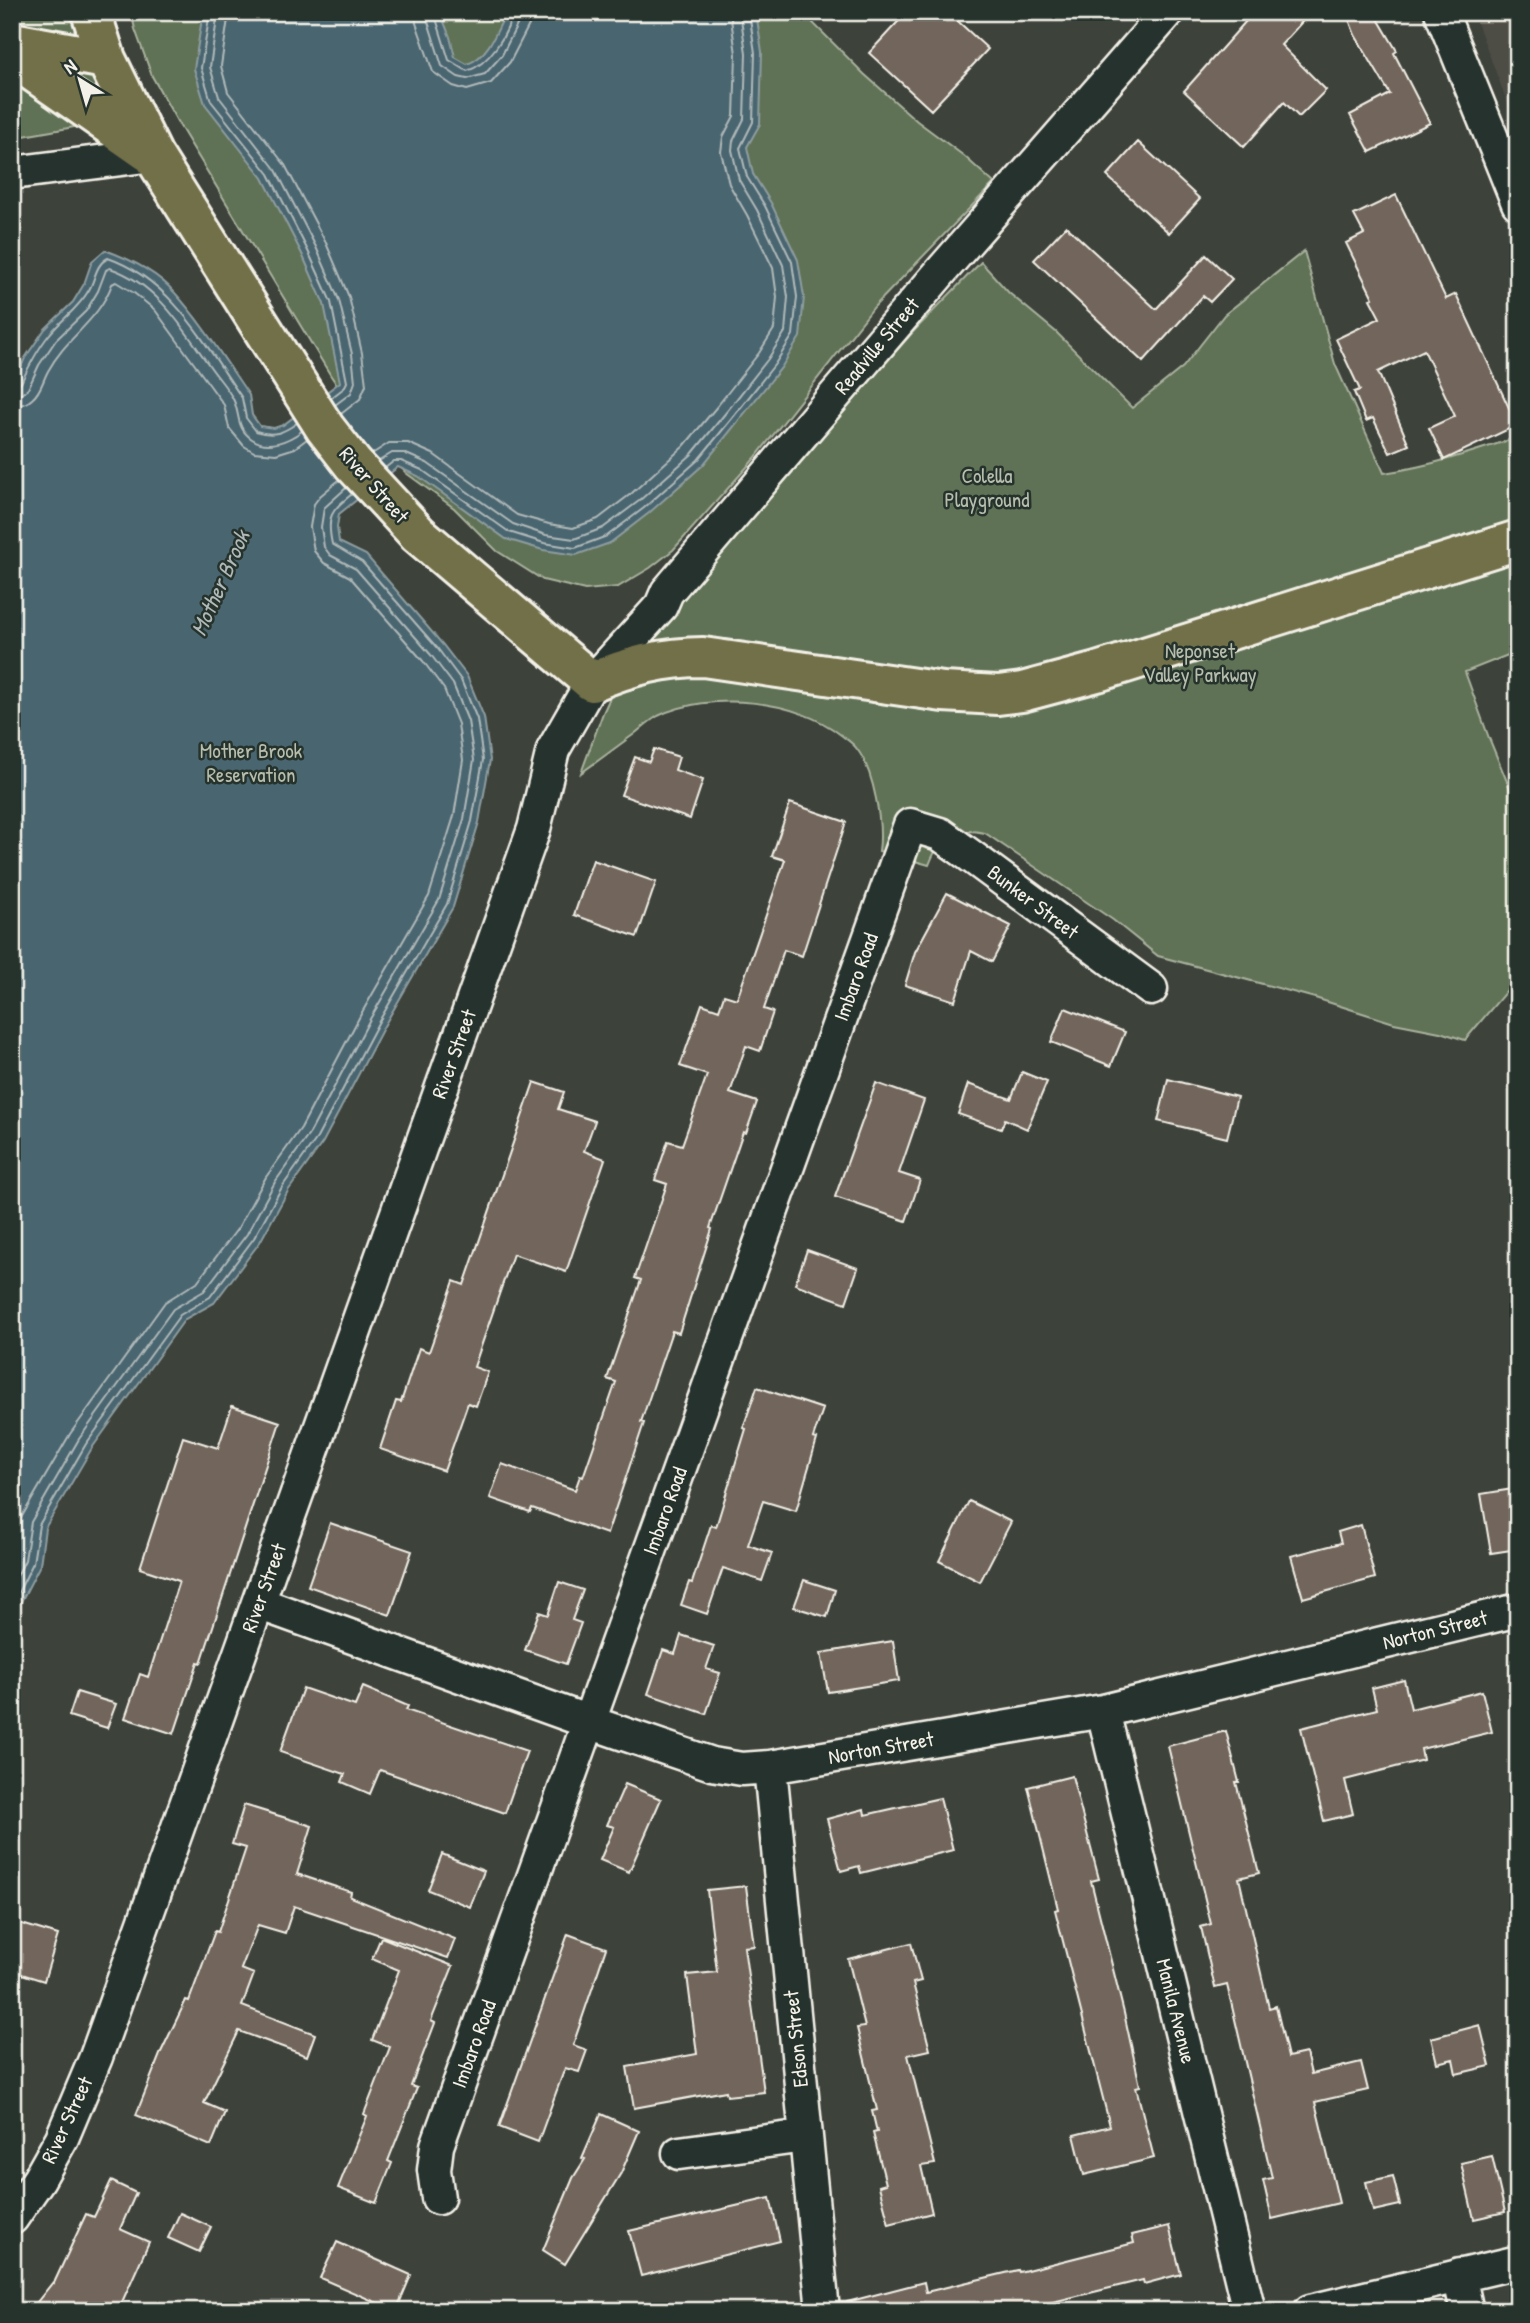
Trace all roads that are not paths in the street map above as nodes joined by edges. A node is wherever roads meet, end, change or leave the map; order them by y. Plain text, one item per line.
1 (91, 12) edge
2 (1168, 12) edge
3 (1441, 12) edge
4 (12, 42) edge
5 (12, 57) edge
6 (106, 59) junction
7 (153, 155) junction
8 (12, 173) edge
9 (1518, 203) edge
10 (1518, 540) edge
11 (592, 682) junction
12 (910, 825) joint
13 (1151, 989) dead end
14 (258, 1603) junction
15 (1518, 1610) edge
16 (1103, 1711) junction
17 (589, 1722) junction
18 (770, 1767) junction
19 (806, 2136) junction
20 (679, 2153) dead end
21 (438, 2198) dead end
22 (12, 2218) edge
23 (1518, 2262) edge
24 (1459, 2276) junction
25 (823, 2311) edge
26 (1249, 2311) edge
27 (1310, 2311) edge
28 (1467, 2311) edge

1 - 6 main road, River Street
2 - 11 street, Readville Street
3 - 9 street
4 - 6 main road
5 - 7 main road
6 - 7 main road, River Street
7 - 8 street
7 - 11 main road, River Street
10 - 11 main road
11 - 14 street, River Street
12 - 13 street, Bunker Street
12 - 17 street, Imbaro Road
14 - 17 street, Norton Street
14 - 22 street, River Street
15 - 16 street, Norton Street
16 - 18 street, Norton Street
16 - 26 street, Manila Avenue
17 - 18 street, Norton Street
17 - 21 street, Imbaro Road
18 - 19 street, Edson Street
19 - 20 street
19 - 25 street, Edson Street
23 - 24 street
24 - 27 street
24 - 28 street

